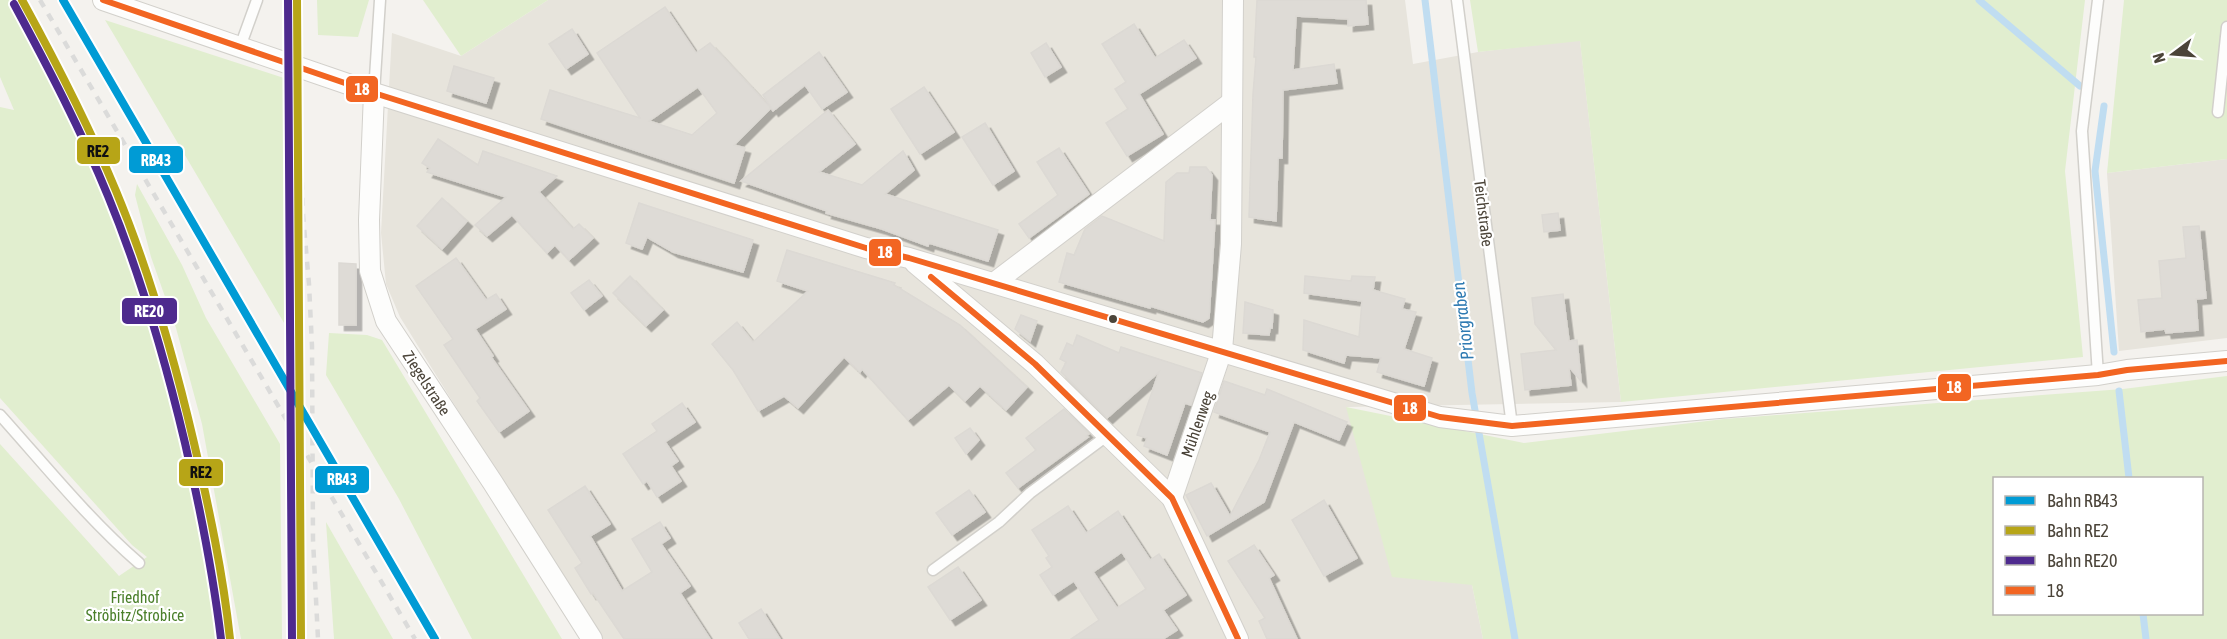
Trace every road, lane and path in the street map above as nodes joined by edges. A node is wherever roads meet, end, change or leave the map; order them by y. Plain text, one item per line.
1 (104, 0) edge
2 (257, 0) edge
3 (380, 0) edge
4 (1233, 0) edge
5 (1457, 0) edge
6 (2098, 0) edge
7 (2227, 27) edge
8 (240, 47) junction
9 (2225, 61) edge
10 (374, 93) junction
11 (1232, 102) junction
12 (2218, 112) dead end
13 (909, 258) junction
14 (994, 284) junction
15 (1222, 350) junction
16 (2227, 361) edge
17 (2098, 375) junction
18 (0, 415) edge
19 (1512, 426) junction
20 (1108, 435) junction
21 (1172, 498) junction
22 (139, 563) dead end
23 (933, 570) dead end
24 (592, 639) edge
25 (1238, 639) edge

1 - 8 street
2 - 8 lane
3 - 10 lane
4 - 11 street, Mühlenweg
5 - 19 lane, Teichstraße
6 - 17 lane
7 - 9 lane
8 - 10 street
9 - 12 lane
10 - 13 street
10 - 24 street, Ziegelstraße
11 - 14 street
11 - 15 street, Mühlenweg
13 - 14 street
13 - 20 street
14 - 15 street
15 - 19 street
15 - 21 street, Mühlenweg
16 - 17 street
17 - 19 street
18 - 22 lane
20 - 21 street
20 - 23 lane
21 - 25 street

